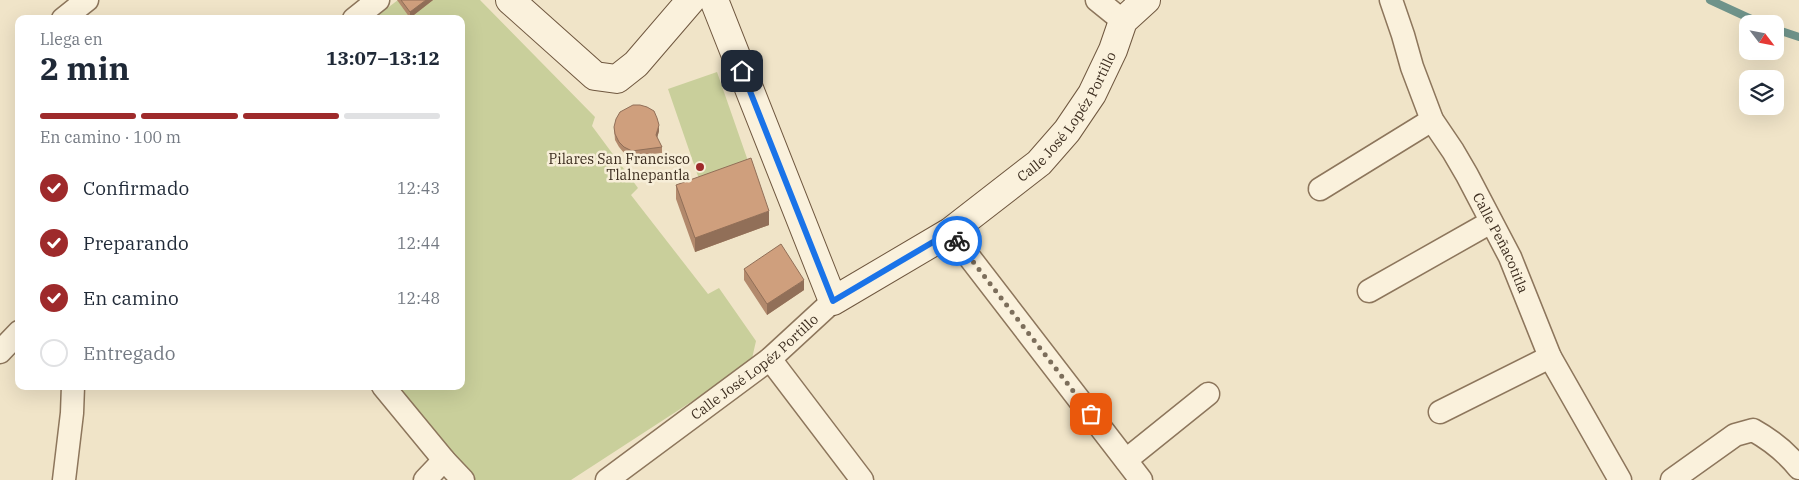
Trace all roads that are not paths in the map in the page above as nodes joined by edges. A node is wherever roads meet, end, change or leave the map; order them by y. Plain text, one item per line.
1 (87, 0) edge
2 (378, 0) edge
3 (510, 0) edge
4 (691, 0) edge
5 (714, 0) edge
6 (1097, 0) edge
7 (1146, 0) edge
8 (1391, 0) edge
9 (68, 15) edge
10 (359, 15) edge
11 (1123, 21) junction
12 (1432, 120) junction
13 (1320, 188) dead end
14 (1491, 222) junction
15 (950, 232) junction
16 (1369, 291) dead end
17 (833, 301) junction
18 (15, 336) edge
19 (0, 352) edge
20 (1550, 357) junction
21 (770, 359) junction
22 (73, 390) edge
23 (386, 390) edge
24 (1208, 394) dead end
25 (1440, 412) dead end
26 (1796, 458) edge
27 (444, 460) junction
28 (1126, 460) junction
29 (64, 480) edge
30 (425, 480) edge
31 (463, 480) edge
32 (607, 480) edge
33 (862, 480) edge
34 (1141, 480) edge
35 (1620, 480) edge
36 (1672, 480) edge

1 - 9 street
2 - 10 street
3 - 4 street
5 - 17 street
6 - 11 street
7 - 11 street
8 - 12 street, Calle Peñacotitla
11 - 15 street, Calle José Lopéz Portillo
12 - 13 street
12 - 14 street, Calle Peñacotitla
14 - 16 street
14 - 20 street, Calle Peñacotitla
15 - 17 street, Calle José Lopéz Portillo
15 - 28 street
17 - 21 street, Calle José Lopéz Portillo
18 - 19 street
20 - 25 street
20 - 35 street, Calle Peñacotitla
21 - 32 street, Calle José Lopéz Portillo
21 - 33 street
22 - 29 street
23 - 27 street
24 - 28 street
26 - 36 street
27 - 30 street
27 - 31 street
28 - 34 street

